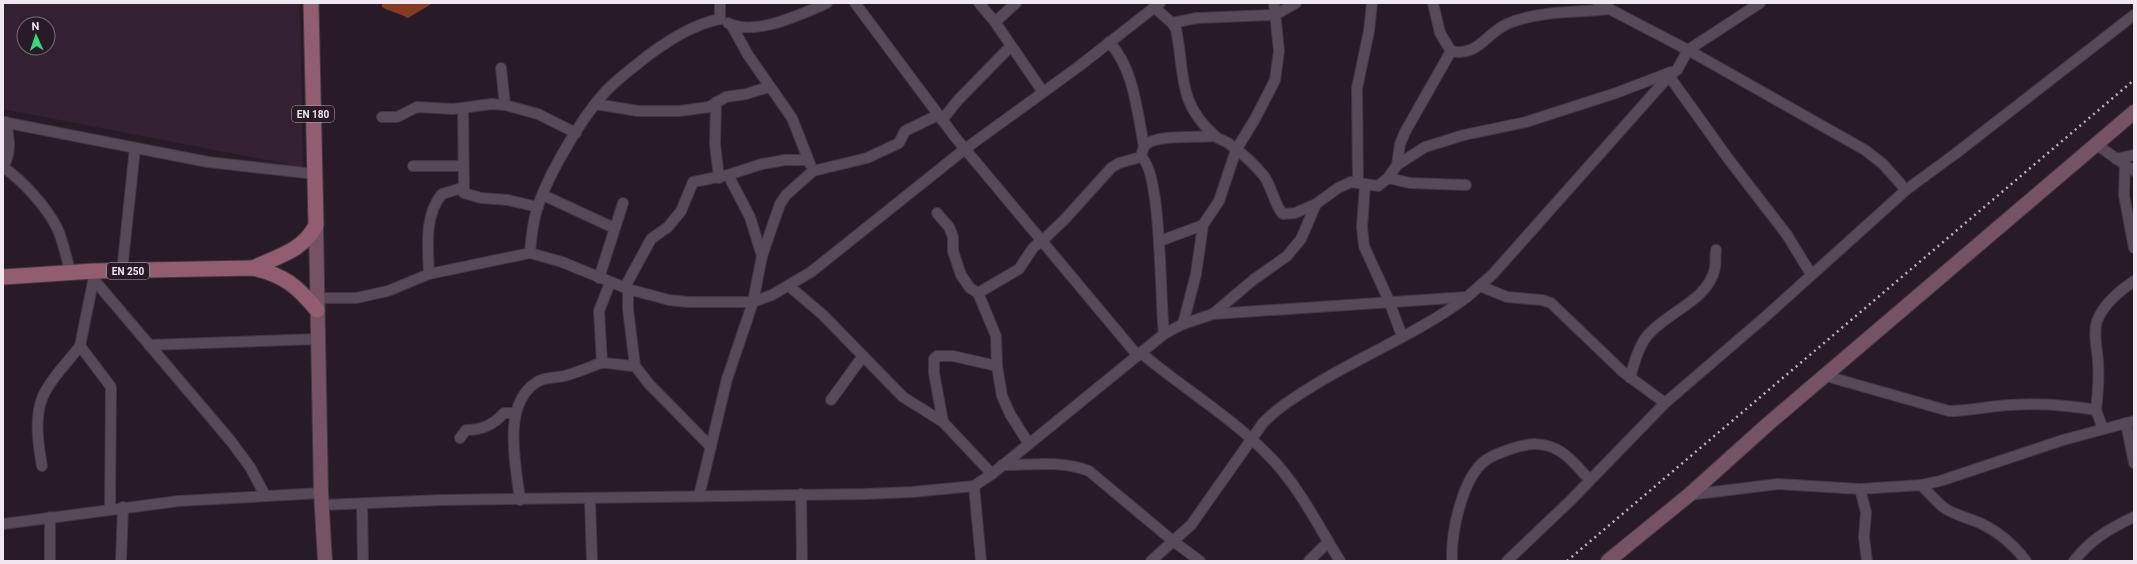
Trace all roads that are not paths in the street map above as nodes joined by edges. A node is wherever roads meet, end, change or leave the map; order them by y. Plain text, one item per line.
1 (311, 3) edge
2 (720, 3) edge
3 (827, 3) edge
4 (855, 3) edge
5 (979, 3) edge
6 (1016, 3) edge
7 (1274, 3) edge
8 (1296, 3) edge
9 (1372, 3) edge
10 (1433, 3) edge
11 (1598, 3) edge
12 (1760, 3) edge
13 (1158, 4) edge
14 (1610, 9) junction
15 (2134, 15) edge
16 (1275, 16) junction
17 (720, 19) junction
18 (995, 22) junction
19 (1172, 23) junction
20 (732, 26) junction
21 (1109, 42) junction
22 (1010, 46) junction
23 (1688, 50) junction
24 (1451, 51) junction
25 (501, 68) dead end
26 (1673, 73) junction
27 (769, 87) junction
28 (1043, 92) junction
29 (716, 102) junction
30 (596, 104) junction
31 (505, 105) junction
32 (463, 108) junction
33 (2134, 112) edge
34 (382, 117) dead end
35 (940, 117) junction
36 (4, 122) edge
37 (576, 133) junction
38 (1216, 136) junction
39 (6, 145) edge
40 (2097, 145) junction
41 (1144, 146) junction
42 (135, 148) junction
43 (965, 149) junction
44 (1236, 150) junction
45 (2134, 155) edge
46 (1141, 157) junction
47 (2116, 159) junction
48 (807, 160) junction
49 (1397, 165) junction
50 (2124, 165) junction
51 (413, 166) dead end
52 (463, 166) junction
53 (3, 167) edge
54 (813, 171) junction
55 (2134, 171) edge
56 (315, 174) junction
57 (724, 176) junction
58 (1388, 178) junction
59 (1362, 183) junction
60 (1466, 185) dead end
61 (462, 188) junction
62 (1906, 190) junction
63 (543, 195) junction
64 (623, 203) dead end
65 (1316, 204) junction
66 (538, 207) junction
67 (937, 213) dead end
68 (316, 225) junction
69 (1203, 225) junction
70 (614, 228) junction
71 (1042, 241) junction
72 (1160, 241) junction
73 (2134, 248) edge
74 (1716, 250) dead end
75 (530, 253) junction
76 (762, 256) junction
77 (253, 268) junction
78 (122, 271) junction
79 (71, 273) junction
80 (429, 274) junction
81 (1811, 274) junction
82 (94, 276) junction
83 (3, 277) edge
84 (599, 278) junction
85 (2134, 281) edge
86 (610, 282) junction
87 (789, 286) junction
88 (1480, 286) junction
89 (626, 288) junction
90 (978, 292) junction
91 (1466, 297) junction
92 (1389, 301) junction
93 (753, 302) junction
94 (317, 304) junction
95 (1213, 314) junction
96 (1182, 324) junction
97 (1164, 334) junction
98 (1402, 336) junction
99 (318, 339) junction
100 (149, 345) junction
101 (80, 346) junction
102 (1139, 354) junction
103 (863, 356) junction
104 (602, 363) junction
105 (635, 366) junction
106 (997, 366) junction
107 (1826, 376) junction
108 (1630, 378) junction
109 (831, 400) dead end
110 (1665, 403) junction
111 (2096, 410) junction
112 (516, 413) junction
113 (943, 422) junction
114 (2130, 422) edge
115 (2103, 429) junction
116 (460, 438) dead end
117 (1252, 439) junction
118 (1029, 444) junction
119 (711, 447) junction
120 (2134, 463) edge
121 (42, 466) dead end
122 (1002, 466) junction
123 (992, 474) junction
124 (1590, 479) junction
125 (1921, 485) junction
126 (974, 486) junction
127 (1860, 489) junction
128 (802, 494) junction
129 (265, 495) junction
130 (1689, 495) junction
131 (699, 496) junction
132 (590, 498) junction
133 (322, 499) junction
134 (520, 500) junction
135 (362, 504) junction
136 (123, 507) junction
137 (110, 509) junction
138 (50, 517) junction
139 (2134, 517) edge
140 (3, 524) edge
141 (1173, 541) junction
142 (1328, 542) junction
143 (50, 561) edge
144 (121, 561) edge
145 (325, 561) edge
146 (363, 561) edge
147 (592, 561) edge
148 (802, 561) edge
149 (981, 561) edge
150 (1151, 561) edge
151 (1200, 561) edge
152 (1309, 561) edge
153 (1340, 561) edge
154 (1452, 561) edge
155 (1507, 561) edge
156 (1608, 561) edge
157 (1867, 561) edge
158 (2026, 561) edge
159 (2074, 561) edge

1 - 56 main road, EN 180
2 - 17 street
3 - 20 street
4 - 35 street
5 - 18 street
6 - 18 street
7 - 16 street
8 - 16 street
9 - 59 street
10 - 24 street
11 - 14 street
12 - 23 street
13 - 19 street
13 - 21 street
14 - 23 street
14 - 24 street
15 - 62 street
16 - 19 street
16 - 44 street
17 - 20 street
17 - 30 street
18 - 22 street
19 - 38 street
20 - 27 street
21 - 28 street
21 - 41 street
22 - 28 street
22 - 35 street
23 - 26 street
23 - 62 street
24 - 49 street
25 - 31 street
26 - 49 street
26 - 81 street
26 - 88 street
27 - 29 street
27 - 48 street
28 - 43 street
29 - 30 street
29 - 57 street
30 - 37 street
31 - 32 street
31 - 37 street
32 - 34 street
32 - 52 street
33 - 40 street
35 - 43 street
35 - 54 street
36 - 39 street
36 - 42 street
37 - 63 street
38 - 41 street
38 - 44 street
39 - 53 street
40 - 47 street
40 - 107 street
41 - 46 street
42 - 56 street
42 - 78 street
43 - 71 street
43 - 87 street
44 - 65 street
44 - 69 street
45 - 47 street
46 - 71 street
46 - 72 street
47 - 50 street
48 - 54 street
48 - 57 street
49 - 58 street
50 - 55 street
50 - 73 street
51 - 52 street
52 - 61 street
53 - 79 street
54 - 76 street
56 - 68 main road, EN 180
57 - 76 street
57 - 89 street
58 - 59 street
58 - 60 street
59 - 65 street
59 - 92 street
61 - 66 street
61 - 80 street
62 - 81 street
63 - 66 street
63 - 70 street
64 - 70 street
65 - 95 street
66 - 75 street
67 - 90 street
68 - 77 main road, EN 250
68 - 94 street, EN 180
69 - 72 street
69 - 96 street
70 - 84 street
71 - 90 street
71 - 102 street
72 - 97 street
74 - 108 street
75 - 80 street
75 - 84 street
76 - 93 street
77 - 78 main road, EN 250
77 - 94 main road, EN 250
78 - 82 main road, EN 250
79 - 82 main road, EN 250
79 - 83 main road, EN 250
80 - 94 street
81 - 110 street
82 - 100 street
82 - 101 street
84 - 86 street
85 - 111 street
86 - 89 street
86 - 104 street
87 - 93 street
87 - 103 street
88 - 91 street
88 - 108 street
89 - 93 street
89 - 105 street
90 - 106 street
91 - 92 street
91 - 98 street
92 - 95 street
92 - 98 street
93 - 119 street
94 - 99 street
95 - 96 street
96 - 97 street
97 - 102 street
98 - 117 street
99 - 100 street
99 - 133 street
100 - 129 street
101 - 121 street
101 - 137 street
102 - 117 street
102 - 118 street
103 - 109 street
103 - 113 street
104 - 105 street
104 - 112 street
105 - 119 street
106 - 113 street
106 - 118 street
107 - 111 street
107 - 130 street
108 - 110 street
110 - 124 street
111 - 115 street
112 - 116 street
112 - 134 street
113 - 123 street
114 - 115 street
114 - 120 street
115 - 125 street
117 - 141 street
117 - 142 street
118 - 122 street
119 - 131 street
122 - 123 street
122 - 141 street
123 - 126 street
124 - 154 street
124 - 155 street
125 - 127 street
125 - 158 street
126 - 128 street
126 - 149 street
127 - 130 street
127 - 157 street
128 - 131 street
128 - 148 street
129 - 133 street
129 - 136 street
130 - 156 street
131 - 132 street
132 - 134 street
132 - 147 street
133 - 135 street
133 - 145 street
134 - 135 street
135 - 146 street
136 - 137 street
136 - 144 street
137 - 138 street
138 - 140 street
138 - 143 street
139 - 159 street
141 - 150 street
141 - 151 street
142 - 152 street
142 - 153 street

